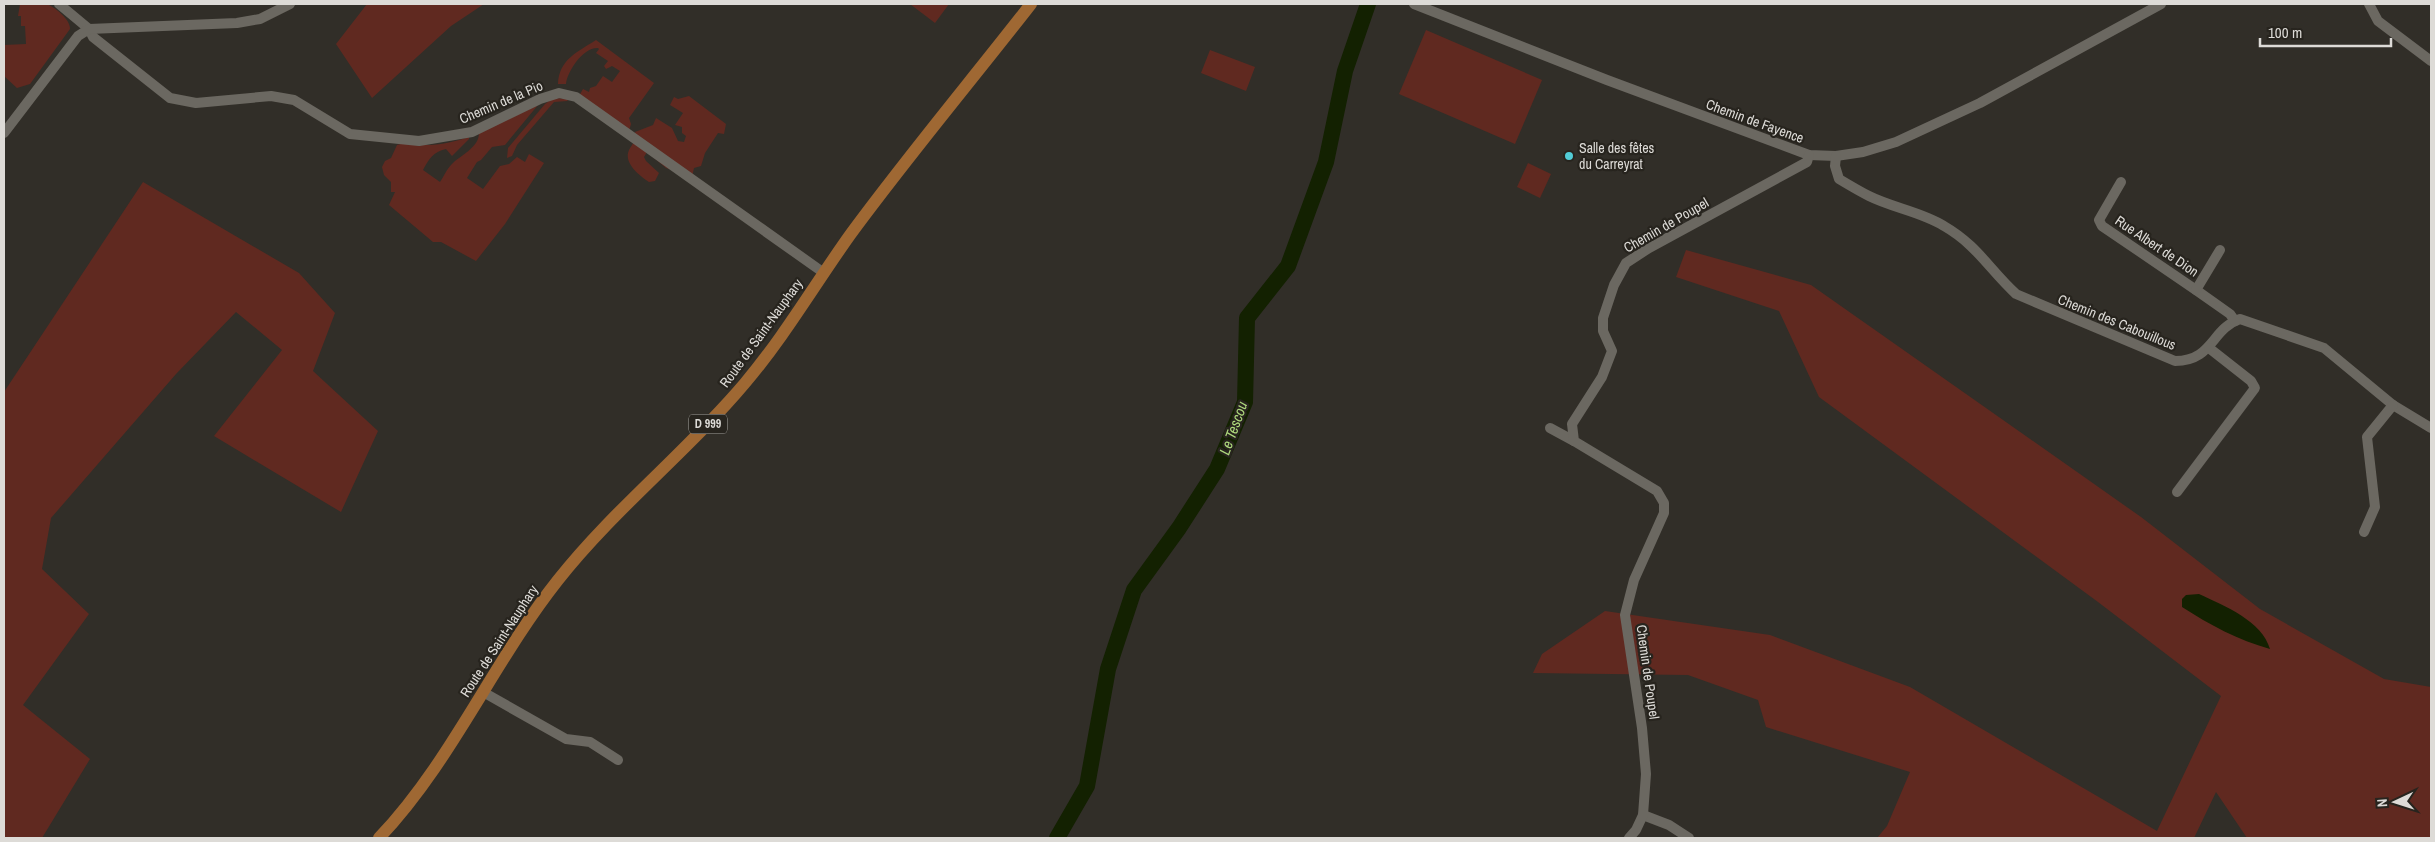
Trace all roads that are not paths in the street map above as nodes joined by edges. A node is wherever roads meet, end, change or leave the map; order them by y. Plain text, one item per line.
1 (59, 4) edge
2 (290, 4) edge
3 (1031, 4) edge
4 (1414, 4) edge
5 (2161, 4) edge
6 (2369, 4) edge
7 (89, 29) junction
8 (2431, 61) edge
9 (4, 133) edge
10 (1809, 155) junction
11 (1836, 156) junction
12 (2121, 182) dead end
13 (2220, 250) dead end
14 (824, 273) junction
15 (2196, 290) junction
16 (2235, 321) junction
17 (2209, 348) junction
18 (2393, 405) junction
19 (1550, 428) dead end
20 (2431, 428) edge
21 (1574, 441) junction
22 (2177, 492) dead end
23 (2364, 532) dead end
24 (483, 692) junction
25 (618, 760) dead end
26 (1643, 815) junction
27 (380, 838) edge
28 (1629, 838) edge
29 (1688, 838) edge

1 - 7 street, Chemin de la Pio
2 - 7 street
3 - 14 main road, Route de Saint-Nauphary / D 999
4 - 10 street, Chemin de Fayence
5 - 11 street, Chemin de Fayence
6 - 8 street
7 - 9 street
7 - 14 street, Chemin de la Pio
10 - 11 street, Chemin de Fayence
10 - 21 street, Chemin de Poupel
11 - 17 street, Chemin des Cabouillous
12 - 15 street, Rue Albert de Dion
13 - 15 street
14 - 24 main road, Route de Saint-Nauphary / D 999
15 - 16 street, Rue Albert de Dion
16 - 17 street, Chemin des Cabouillous
16 - 18 street
17 - 22 street
18 - 20 street
18 - 23 street
19 - 21 street, Chemin de Poupel
21 - 26 street, Chemin de Poupel
24 - 25 street
24 - 27 main road, Route de Saint-Nauphary / D 999
26 - 28 street, Chemin de Poupel
26 - 29 street

